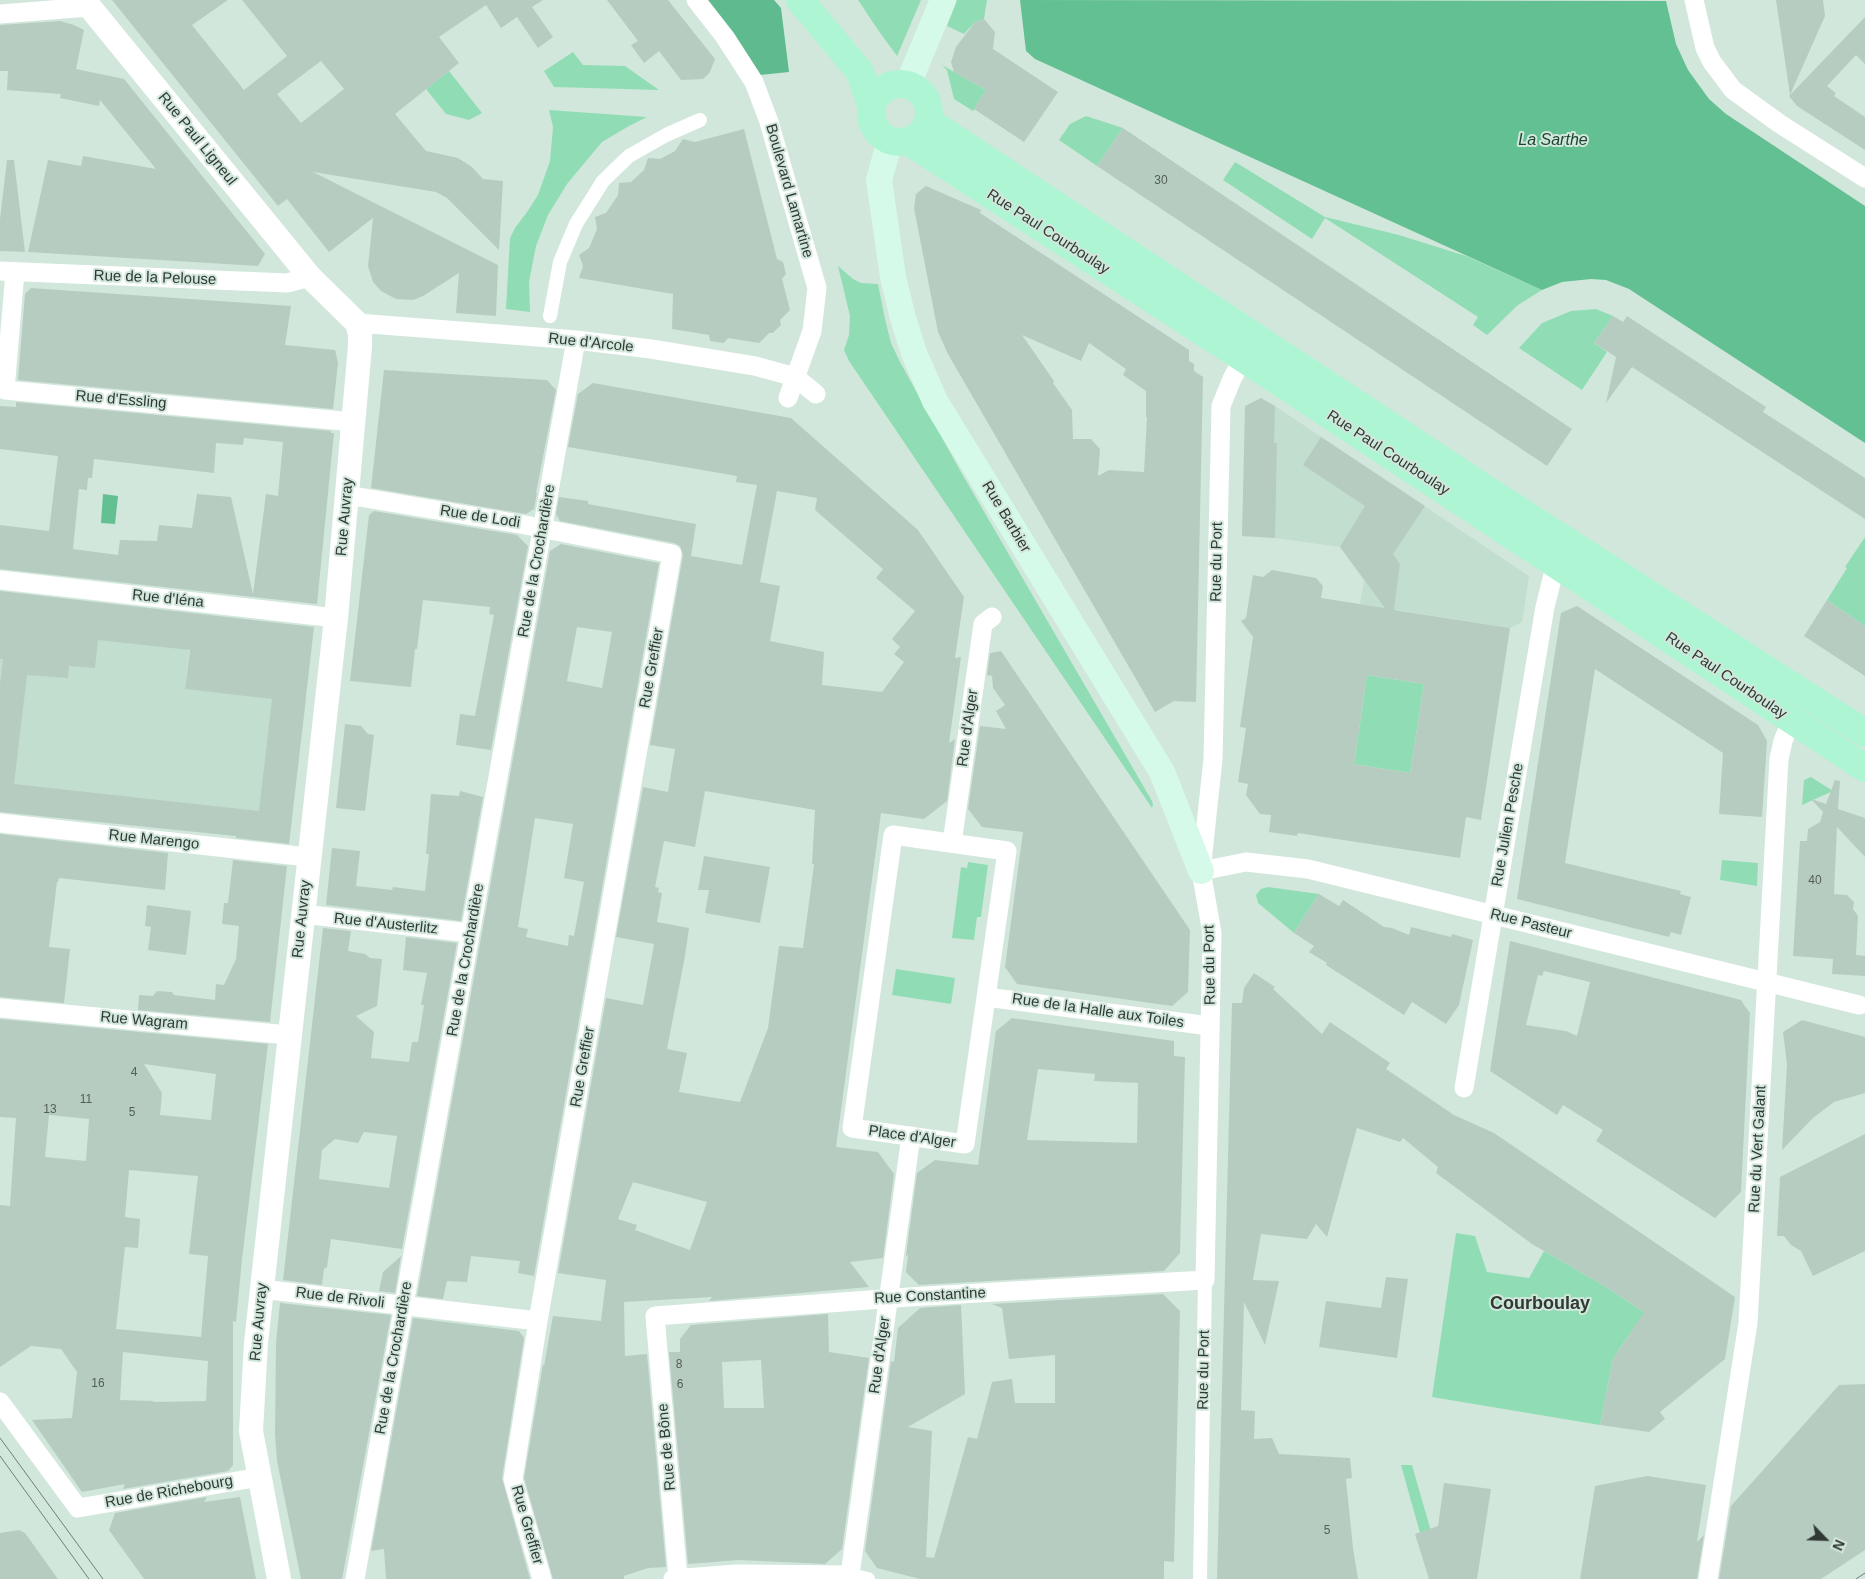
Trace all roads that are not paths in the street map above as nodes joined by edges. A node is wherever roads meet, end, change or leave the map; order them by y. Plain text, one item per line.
1 (696, 0) edge
2 (800, 0) edge
3 (943, 0) edge
4 (1694, 0) edge
5 (86, 3) edge
6 (0, 14) edge
7 (889, 92) junction
8 (700, 120) dead end
9 (928, 122) junction
10 (899, 141) junction
11 (1865, 178) edge
12 (8, 272) edge
13 (310, 278) junction
14 (550, 316) dead end
15 (359, 334) junction
16 (576, 340) junction
17 (1243, 358) junction
18 (795, 377) junction
19 (816, 394) dead end
20 (788, 398) dead end
21 (354, 422) junction
22 (347, 495) junction
23 (543, 528) junction
24 (672, 554) joint
25 (1556, 563) junction
26 (0, 580) edge
27 (336, 618) junction
28 (988, 621) dead end
29 (1807, 695) junction
30 (1792, 719) junction
31 (1865, 733) edge
32 (1865, 768) edge
33 (0, 823) edge
34 (952, 843) junction
35 (308, 857) junction
36 (1201, 871) junction
37 (302, 914) junction
38 (1493, 915) junction
39 (470, 933) junction
40 (1767, 983) junction
41 (986, 997) junction
42 (1859, 1006) dead end
43 (0, 1008) edge
44 (1210, 1026) junction
45 (289, 1035) junction
46 (1464, 1088) dead end
47 (911, 1136) junction
48 (1206, 1280) junction
49 (261, 1289) junction
50 (888, 1298) junction
51 (404, 1306) junction
52 (656, 1316) joint
53 (538, 1322) junction
54 (0, 1402) edge
55 (260, 1477) junction
56 (736, 1577) edge
57 (859, 1577) edge
58 (675, 1578) edge
59 (279, 1579) edge
60 (354, 1579) edge
61 (542, 1579) edge
62 (1200, 1579) edge
63 (1708, 1579) edge

1 - 18 street, Boulevard Lamartine
2 - 7 main road
3 - 7 main road
4 - 11 street
5 - 6 street
5 - 13 street, Rue Paul Ligneul
7 - 9 main road
7 - 10 main road
8 - 14 street
9 - 10 main road
9 - 29 main road, Rue Paul Courboulay
10 - 17 main road, Rue Paul Courboulay
10 - 36 main road, Rue Barbier
12 - 13 street, Rue de la Pelouse
12 - 21 street, Rue d'Essling
13 - 15 street
15 - 16 street, Rue d'Arcole
15 - 21 street, Rue Auvray
16 - 18 street, Rue d'Arcole
16 - 23 street, Rue de la Crochardière
17 - 25 main road, Rue Paul Courboulay
17 - 36 street, Rue du Port
18 - 19 street, Rue d'Arcole
18 - 20 street, Boulevard Lamartine
21 - 22 street, Rue Auvray
22 - 23 street, Rue de Lodi
22 - 27 street, Rue Auvray
23 - 24 street, Rue de Lodi
23 - 39 street, Rue de la Crochardière
24 - 53 street, Rue Greffier
25 - 30 main road, Rue Paul Courboulay
25 - 38 street, Rue Julien Pesche
26 - 27 street, Rue d'Iéna
27 - 35 street, Rue Auvray
28 - 34 street, Rue d'Alger
29 - 30 main road
29 - 31 main road, Rue Paul Courboulay
30 - 32 main road, Rue Paul Courboulay
30 - 40 street, Rue du Vert Galant
33 - 35 street, Rue Marengo
34 - 41 street, Place d'Alger
34 - 47 street, Place d'Alger
35 - 37 street, Rue Auvray
36 - 38 street, Rue Pasteur
36 - 44 street, Rue du Port
37 - 39 street, Rue d'Austerlitz
37 - 45 street, Rue Auvray
38 - 40 street, Rue Pasteur
38 - 46 street, Rue Julien Pesche
39 - 51 street, Rue de la Crochardière
40 - 42 street, Rue Pasteur
40 - 63 street, Rue du Vert Galant
41 - 44 street, Rue de la Halle aux Toiles
41 - 47 street, Place d'Alger
43 - 45 street, Rue Wagram
44 - 48 street, Rue du Port
45 - 49 street, Rue Auvray
47 - 50 street, Rue d'Alger
48 - 50 street, Rue Constantine
48 - 62 street, Rue du Port
49 - 51 street, Rue de Rivoli
49 - 55 street, Rue Auvray
50 - 52 street, Rue Constantine
50 - 57 street, Rue d'Alger
51 - 53 street, Rue de Rivoli
51 - 60 street, Rue de la Crochardière
52 - 58 street, Rue de Bône
53 - 61 street, Rue Greffier
54 - 55 street, Rue de Richebourg
55 - 59 street, Rue Auvray
56 - 57 street
56 - 58 street

